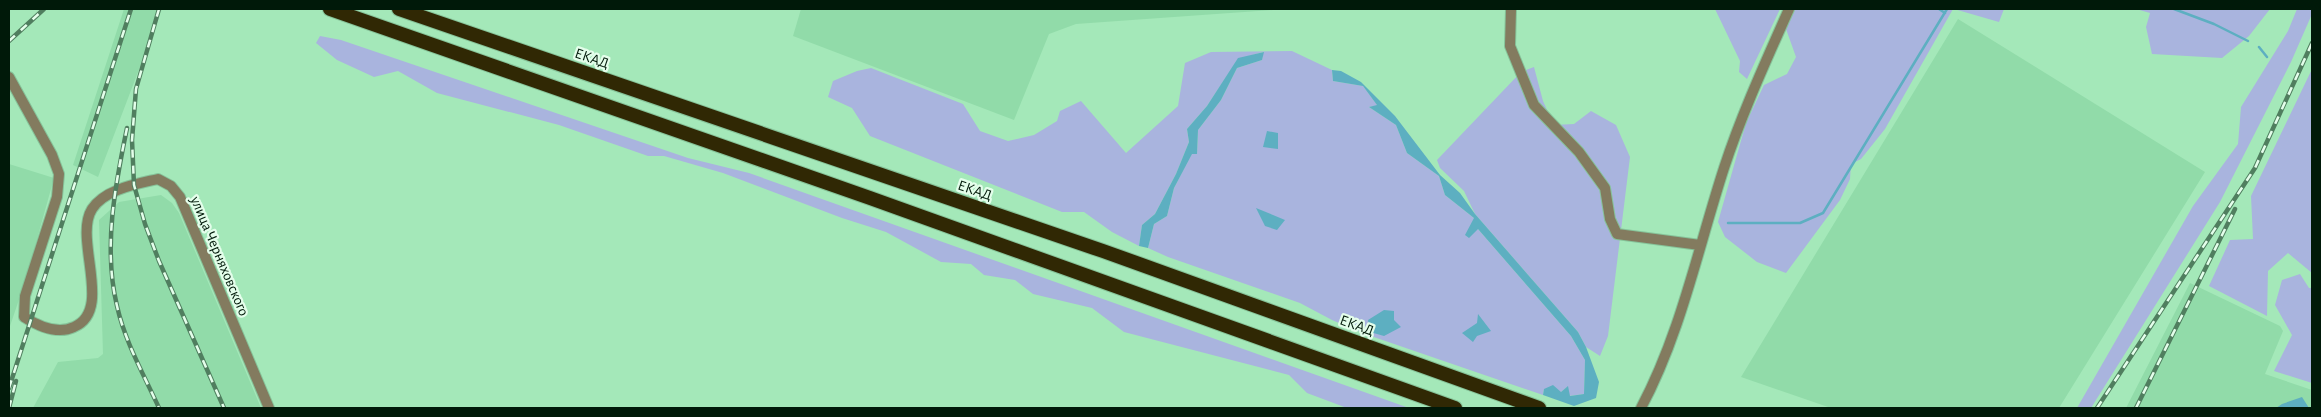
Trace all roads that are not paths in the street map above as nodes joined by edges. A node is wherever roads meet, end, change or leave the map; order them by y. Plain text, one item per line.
1 (330, 9) edge
2 (399, 9) edge
3 (1511, 9) edge
4 (1789, 9) edge
5 (9, 77) edge
6 (1700, 245) junction
7 (1653, 385) junction
8 (269, 408) edge
9 (1454, 408) edge
10 (1539, 408) edge
11 (1641, 408) edge
12 (1649, 408) edge

1 - 9 highway
2 - 10 highway, ЕКАД
3 - 6 street
4 - 6 street
5 - 8 street, улица Черняховского
6 - 7 street
7 - 11 street
7 - 12 street

